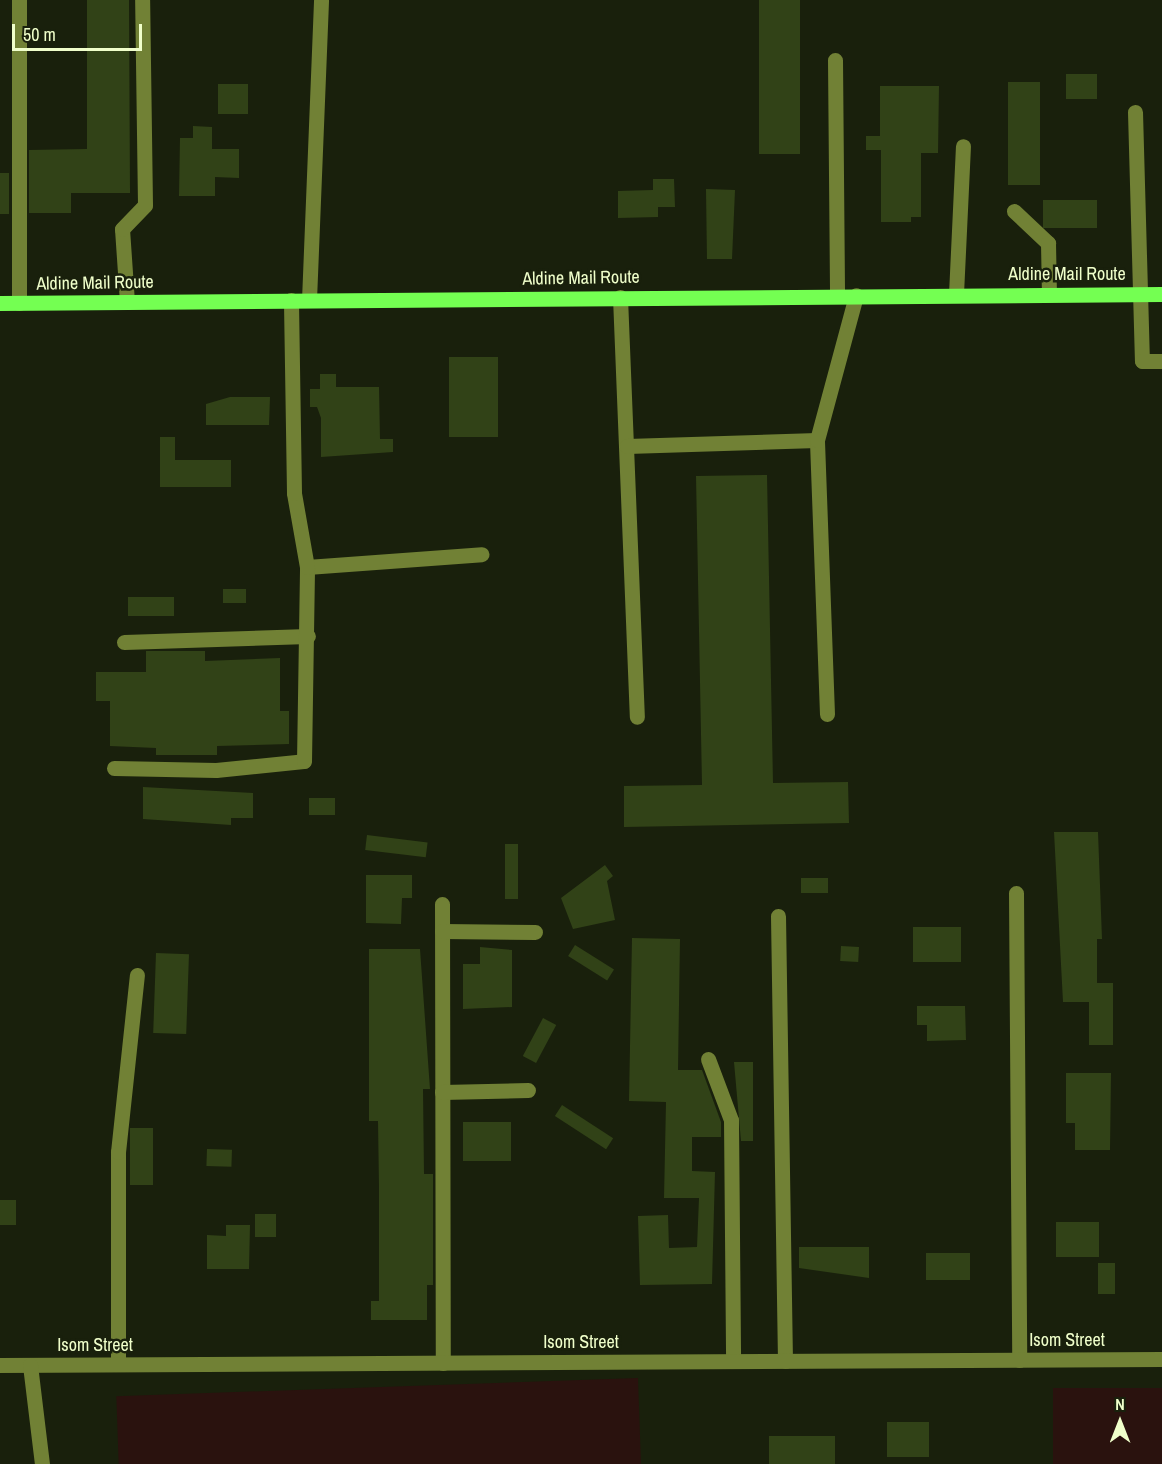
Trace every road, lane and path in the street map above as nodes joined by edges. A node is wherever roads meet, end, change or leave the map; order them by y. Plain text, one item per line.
1 (19, 0) edge
2 (142, 0) edge
3 (321, 0) edge
4 (835, 60) dead end
5 (1135, 112) dead end
6 (963, 146) dead end
7 (1014, 211) dead end
8 (956, 294) junction
9 (1049, 294) junction
10 (1143, 294) junction
11 (1162, 294) edge
12 (837, 295) junction
13 (856, 295) junction
14 (620, 297) junction
15 (291, 300) junction
16 (309, 300) junction
17 (127, 302) junction
18 (0, 303) edge
19 (19, 303) junction
20 (1162, 361) edge
21 (817, 440) junction
22 (627, 446) junction
23 (482, 554) dead end
24 (307, 567) junction
25 (308, 636) junction
26 (124, 642) dead end
27 (827, 714) dead end
28 (637, 717) dead end
29 (114, 768) dead end
30 (1016, 893) dead end
31 (442, 904) dead end
32 (778, 916) dead end
33 (442, 931) junction
34 (535, 932) dead end
35 (137, 975) dead end
36 (708, 1059) dead end
37 (528, 1090) dead end
38 (442, 1092) junction
39 (1162, 1359) edge
40 (1019, 1360) junction
41 (733, 1361) junction
42 (785, 1361) junction
43 (443, 1363) junction
44 (118, 1364) junction
45 (0, 1365) edge
46 (30, 1365) junction
47 (42, 1464) edge

1 - 19 street
2 - 17 street
3 - 16 street
4 - 12 street
5 - 10 street
6 - 8 street
7 - 9 street
8 - 9 main road, Aldine Mail Route
8 - 13 main road, Aldine Mail Route
9 - 10 main road, Aldine Mail Route
10 - 11 main road, Aldine Mail Route
10 - 20 street
12 - 13 main road, Aldine Mail Route
12 - 14 main road, Aldine Mail Route
13 - 21 street
14 - 16 main road, Aldine Mail Route
14 - 22 street
15 - 16 main road, Aldine Mail Route
15 - 17 main road, Aldine Mail Route
15 - 24 street
17 - 19 main road, Aldine Mail Route
18 - 19 main road, Aldine Mail Route
21 - 22 street
21 - 27 street
22 - 28 street
23 - 24 street
24 - 25 street
25 - 26 street
25 - 29 street
30 - 40 street
31 - 33 street
32 - 42 street
33 - 34 street
33 - 38 street
35 - 44 street
36 - 41 street
37 - 38 street
38 - 43 street
39 - 40 street, Isom Street
40 - 42 street, Isom Street
41 - 42 street, Isom Street
41 - 43 street, Isom Street
43 - 44 street, Isom Street
44 - 46 street, Isom Street
45 - 46 street, Isom Street
46 - 47 street

